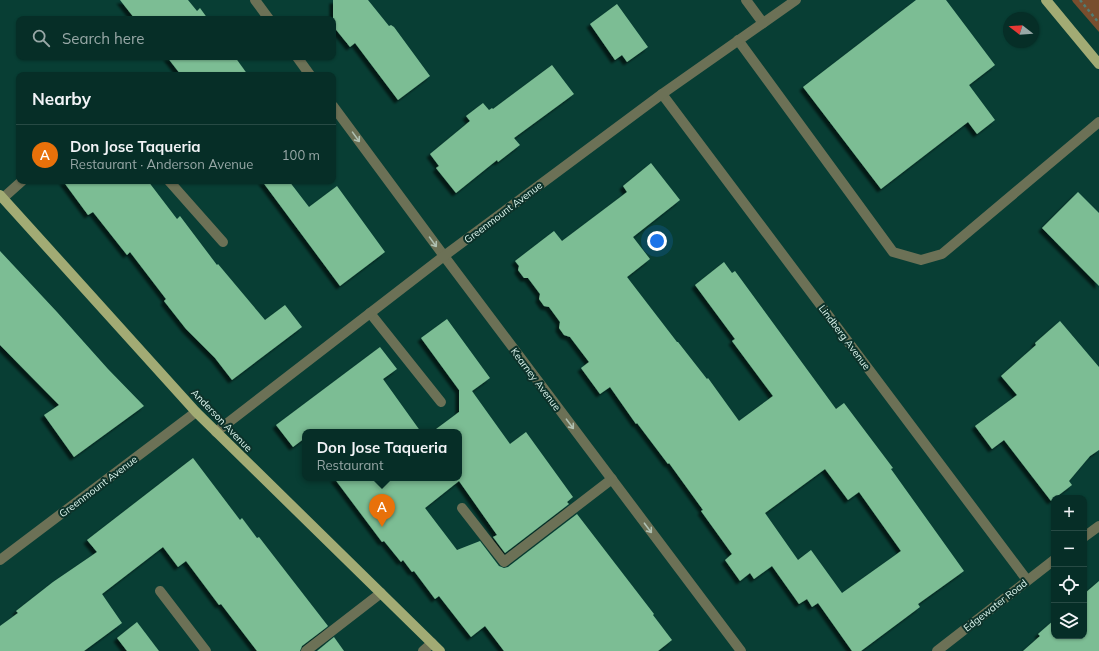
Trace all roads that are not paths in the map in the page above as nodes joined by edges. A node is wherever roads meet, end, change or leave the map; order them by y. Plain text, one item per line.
1 (255, 0) edge
2 (746, 0) edge
3 (796, 0) edge
4 (1046, 0) edge
5 (267, 16) edge
6 (763, 23) junction
7 (738, 40) junction
8 (299, 60) edge
9 (1099, 64) edge
10 (308, 72) edge
11 (662, 94) junction
12 (336, 110) edge
13 (1099, 122) edge
14 (18, 184) edge
15 (172, 184) edge
16 (2, 196) edge
17 (223, 242) dead end
18 (444, 256) junction
19 (370, 313) junction
20 (440, 402) dead end
21 (196, 412) junction
22 (216, 432) junction
23 (612, 479) junction
24 (462, 508) dead end
25 (1099, 526) edge
26 (1087, 535) edge
27 (0, 560) edge
28 (1051, 562) edge
29 (1027, 580) junction
30 (160, 591) dead end
31 (381, 593) junction
32 (432, 643) junction
33 (206, 651) edge
34 (306, 651) edge
35 (423, 651) edge
36 (440, 651) edge
37 (741, 651) edge
38 (936, 651) edge

1 - 5 street
2 - 6 street
3 - 6 street, Greenmount Avenue
4 - 9 main road
6 - 7 street, Greenmount Avenue
7 - 11 street, Greenmount Avenue
7 - 13 street
8 - 10 street
11 - 18 street, Greenmount Avenue
11 - 29 street, Lindberg Avenue
12 -> 18 street, Kearney Avenue
14 - 16 street
15 - 17 street
16 - 21 main road, Anderson Avenue
18 - 19 street, Greenmount Avenue
18 -> 23 street, Kearney Avenue
19 - 20 street
19 - 22 street, Greenmount Avenue
21 - 22 main road, Anderson Avenue
21 - 27 street, Greenmount Avenue
22 - 31 main road, Anderson Avenue
23 - 24 street
23 -> 37 street, Kearney Avenue
25 - 26 street
28 - 29 street, Edgewater Road
29 - 38 street, Edgewater Road
30 - 33 street
31 - 32 main road, Anderson Avenue
31 - 34 street
32 - 35 street
32 - 36 main road, Anderson Avenue

